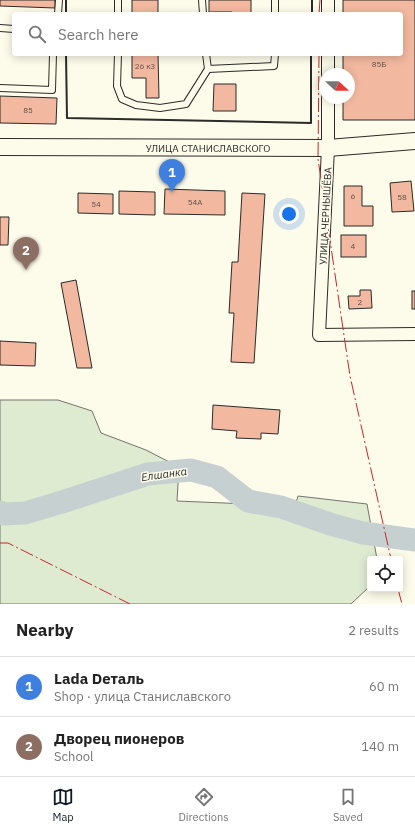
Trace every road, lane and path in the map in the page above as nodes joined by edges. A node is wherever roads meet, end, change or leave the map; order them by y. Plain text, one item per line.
1 (59, 0) edge
2 (118, 0) edge
3 (202, 0) edge
4 (275, 0) edge
5 (328, 0) edge
6 (58, 12) edge
7 (118, 12) edge
8 (203, 12) edge
9 (275, 12) edge
10 (328, 12) edge
11 (0, 28) edge
12 (12, 28) edge
13 (54, 56) edge
14 (118, 56) edge
15 (206, 56) edge
16 (275, 56) edge
17 (328, 56) edge
18 (328, 68) edge
19 (208, 69) junction
20 (0, 88) edge
21 (328, 104) edge
22 (415, 141) edge
23 (0, 147) edge
24 (328, 148) junction
25 (415, 334) edge

1 - 6 lane
2 - 7 lane
3 - 8 lane
4 - 9 lane
5 - 10 street
11 - 12 lane
13 - 20 lane
14 - 19 lane
15 - 19 lane
16 - 19 lane
17 - 18 street
21 - 24 street, УЛИЦА ЧЕРНЫШЁВА
22 - 24 main road, УЛИЦА СТАНИСЛАВСКОГО
23 - 24 main road, УЛИЦА СТАНИСЛАВСКОГО
24 - 25 street, УЛИЦА ЧЕРНЫШЁВА

